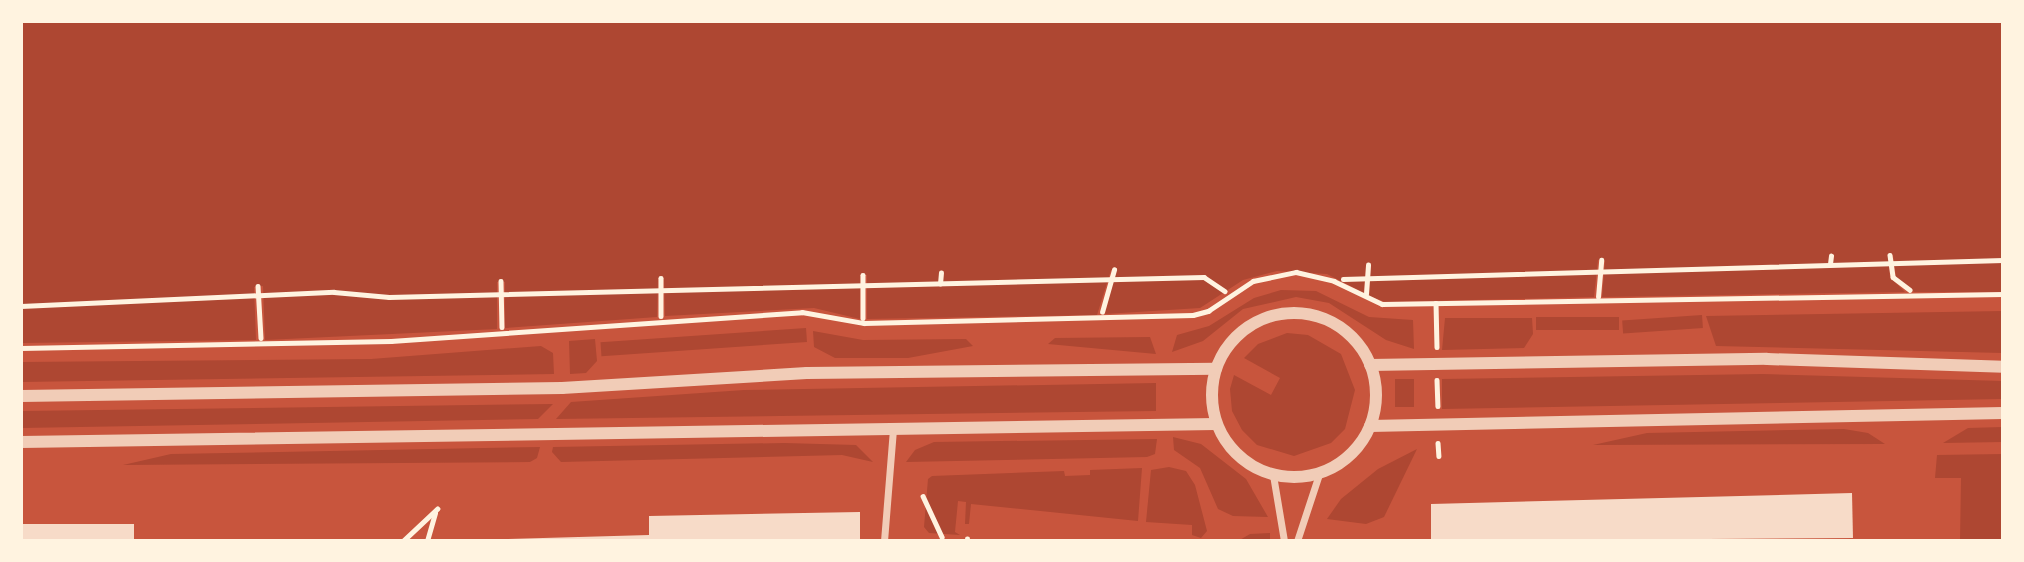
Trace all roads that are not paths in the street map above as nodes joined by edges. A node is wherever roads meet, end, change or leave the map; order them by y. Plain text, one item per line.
1 (1370, 365) junction
2 (2003, 367) edge
3 (1216, 369) junction
4 (21, 396) edge
5 (2003, 413) edge
6 (1216, 424) junction
7 (1370, 426) junction
8 (893, 428) junction
9 (21, 442) edge
10 (1318, 474) junction
11 (1273, 475) junction
12 (884, 541) edge
13 (1284, 541) edge
14 (1297, 541) edge

1 - 2 street
1 - 3 street
1 - 7 street
3 - 4 street
3 - 6 street
5 - 7 street
6 - 8 street
6 - 11 street
7 - 10 street
8 - 9 street
8 - 12 street
10 - 11 street
10 - 14 street
11 - 13 street

